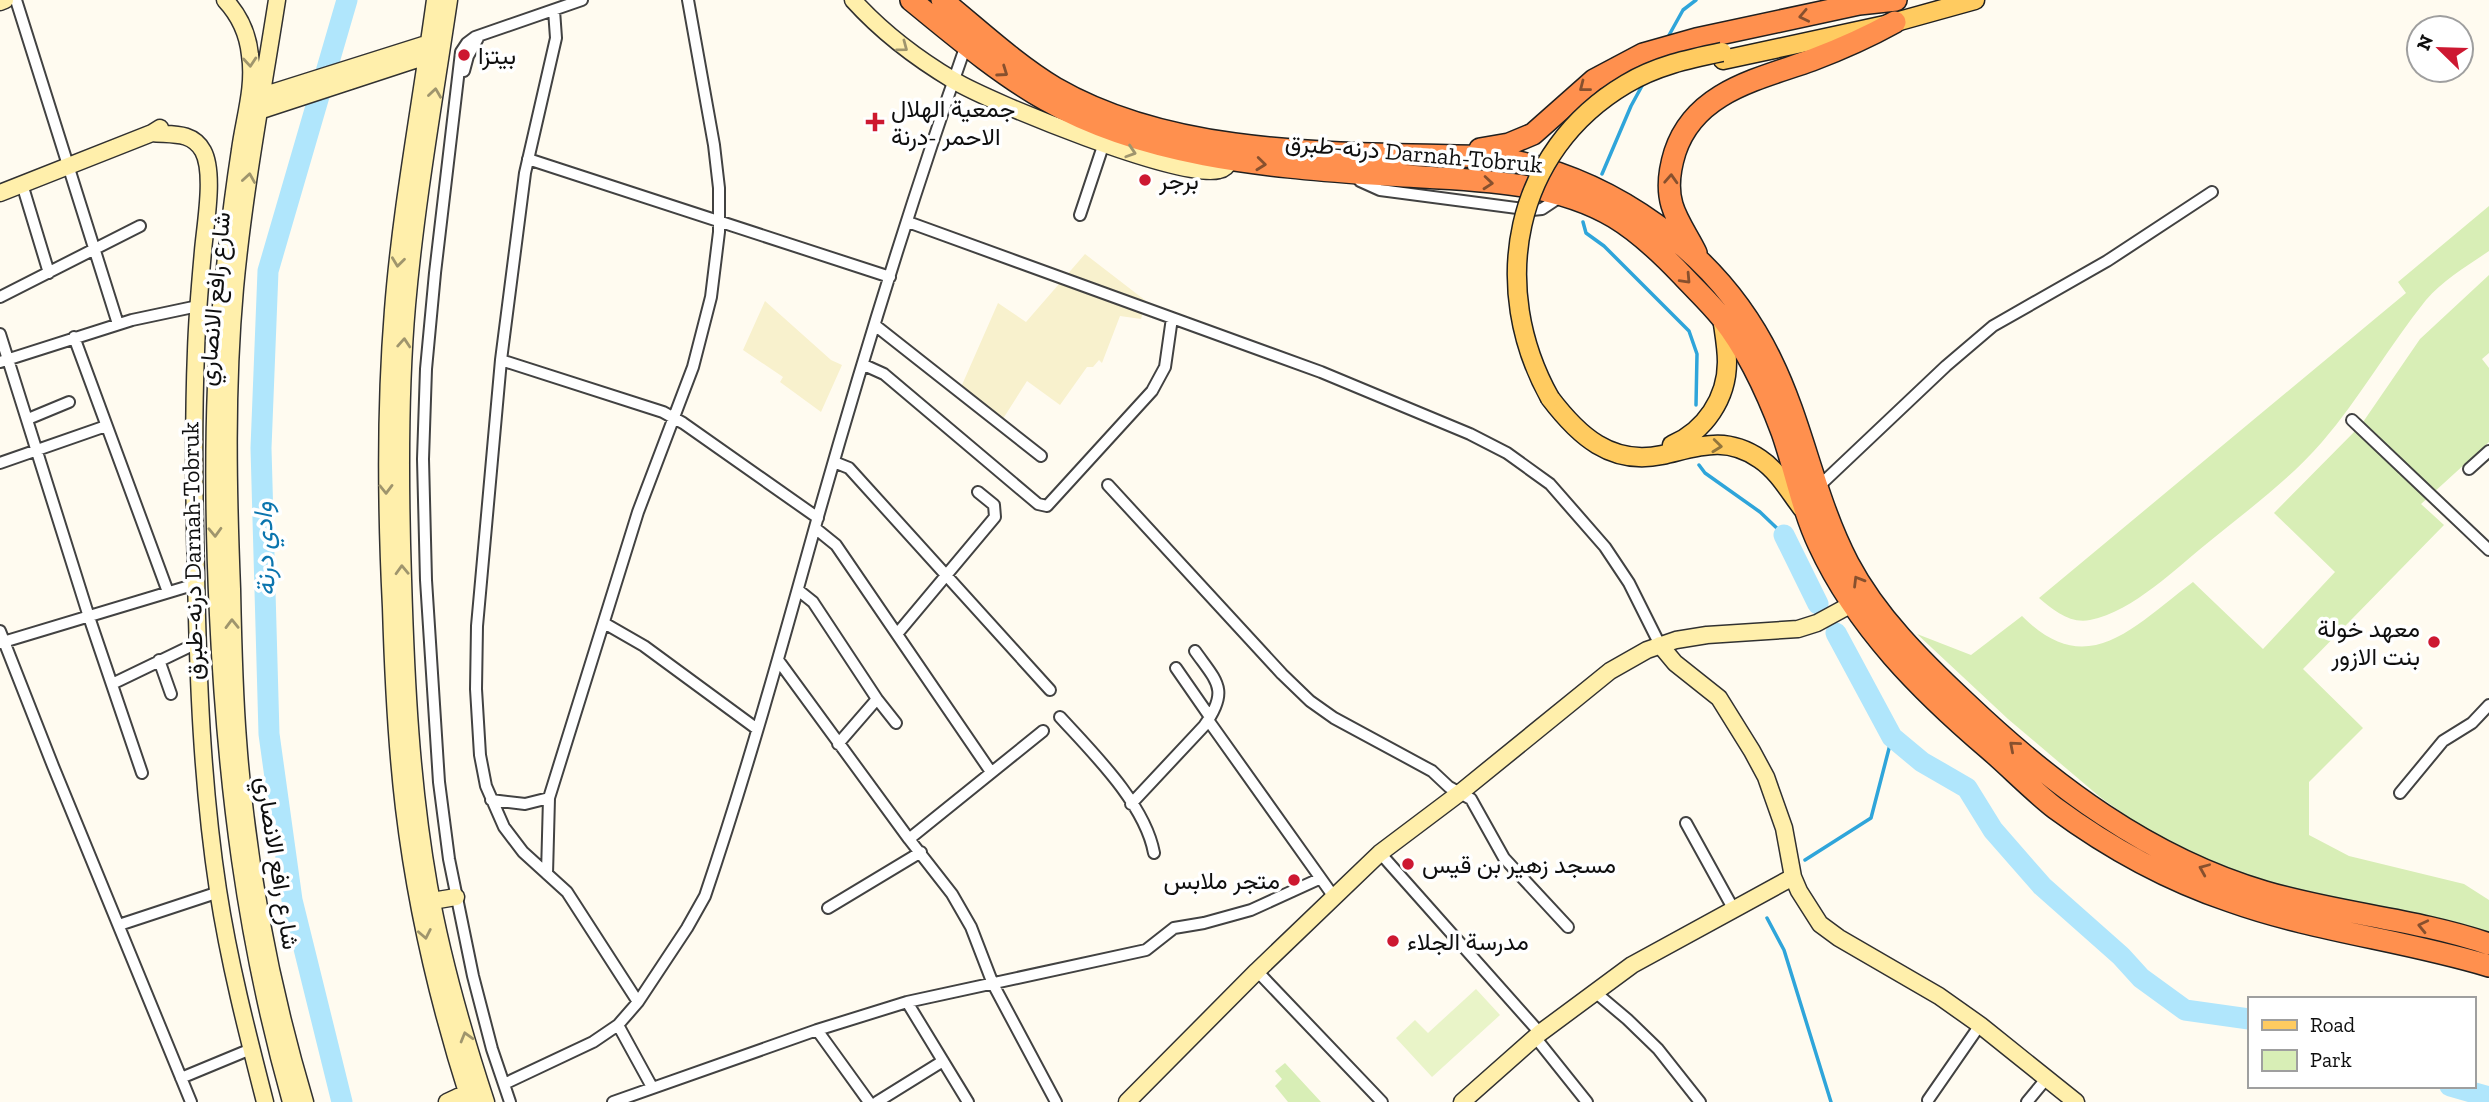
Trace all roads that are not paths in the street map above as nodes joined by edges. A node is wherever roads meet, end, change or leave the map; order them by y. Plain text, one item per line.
1 (16, 0) edge
2 (277, 0) edge
3 (435, 0) edge
4 (449, 0) edge
5 (582, 0) edge
6 (688, 0) edge
7 (853, 0) edge
8 (911, 0) edge
9 (942, 0) edge
10 (1896, 0) edge
11 (1941, 0) edge
12 (1975, 0) edge
13 (229, 2) edge
14 (554, 10) junction
15 (1895, 22) junction
16 (966, 45) junction
17 (429, 49) junction
18 (1722, 56) junction
19 (954, 80) junction
20 (266, 102) junction
21 (1104, 143) junction
22 (1447, 156) junction
23 (528, 159) junction
24 (1230, 160) junction
25 (69, 166) junction
26 (22, 184) junction
27 (2212, 192) dead end
28 (0, 193) edge
29 (1080, 215) dead end
30 (719, 221) junction
31 (908, 222) junction
32 (140, 226) dead end
33 (95, 249) junction
34 (1702, 264) junction
35 (49, 273) junction
36 (891, 277) junction
37 (0, 297) edge
38 (198, 306) junction
39 (1722, 317) junction
40 (1172, 318) junction
41 (118, 324) junction
42 (876, 326) junction
43 (0, 334) edge
44 (74, 337) junction
45 (4, 360) edge
46 (501, 360) junction
47 (864, 365) junction
48 (1554, 395) junction
49 (69, 402) dead end
50 (673, 417) junction
51 (28, 419) junction
52 (2352, 420) dead end
53 (106, 426) junction
54 (37, 450) junction
55 (2489, 450) edge
56 (1041, 456) dead end
57 (834, 462) junction
58 (0, 463) edge
59 (2469, 469) dead end
60 (1108, 485) dead end
61 (1816, 489) junction
62 (978, 492) dead end
63 (1807, 515) junction
64 (816, 523) junction
65 (2489, 551) edge
66 (946, 576) junction
67 (196, 584) junction
68 (798, 590) junction
69 (168, 592) junction
70 (1852, 604) junction
71 (89, 617) junction
72 (604, 624) junction
73 (897, 634) junction
74 (1, 639) edge
75 (197, 643) junction
76 (1668, 643) junction
77 (1195, 651) dead end
78 (159, 660) junction
79 (778, 660) junction
80 (1175, 668) dead end
81 (112, 684) junction
82 (1050, 690) dead end
83 (171, 694) dead end
84 (877, 699) junction
85 (2489, 705) edge
86 (224, 716) junction
87 (1060, 717) dead end
88 (1209, 718) junction
89 (201, 722) junction
90 (896, 723) dead end
91 (757, 729) junction
92 (1043, 731) dead end
93 (838, 744) junction
94 (991, 772) junction
95 (142, 773) dead end
96 (1461, 792) junction
97 (2400, 793) dead end
98 (549, 798) junction
99 (491, 800) junction
100 (1131, 804) junction
101 (1686, 823) dead end
102 (909, 839) junction
103 (921, 852) junction
104 (1154, 853) dead end
105 (1380, 853) junction
106 (547, 874) junction
107 (1793, 877) junction
108 (1319, 879) junction
109 (219, 892) junction
110 (456, 897) junction
111 (1334, 897) junction
112 (432, 901) junction
113 (828, 908) dead end
114 (1734, 910) junction
115 (119, 925) junction
116 (1568, 927) dead end
117 (2489, 944) edge
118 (2489, 966) edge
119 (1257, 971) junction
120 (993, 984) junction
121 (1595, 992) junction
122 (638, 1002) junction
123 (907, 1002) junction
124 (618, 1025) junction
125 (1980, 1025) junction
126 (817, 1030) junction
127 (1537, 1035) junction
128 (251, 1049) junction
129 (943, 1061) junction
130 (181, 1078) junction
131 (2046, 1079) junction
132 (504, 1084) junction
133 (652, 1087) junction
134 (472, 1098) edge
135 (883, 1100) edge
136 (1928, 1100) dead end
137 (191, 1102) edge
138 (265, 1102) edge
139 (291, 1102) edge
140 (305, 1102) edge
141 (510, 1102) edge
142 (612, 1102) edge
143 (869, 1102) edge
144 (968, 1102) edge
145 (1056, 1102) edge
146 (1127, 1102) edge
147 (1382, 1102) edge
148 (1462, 1102) edge
149 (1587, 1102) edge
150 (1700, 1102) edge
151 (2027, 1102) edge
152 (2076, 1102) edge

1 - 25 street
2 - 20 street, شارع رافع الانصاري
3 - 17 street
4 - 17 street
5 - 14 street
6 - 30 street
7 -> 19 street
8 - 16 highway, درنه-طبرق Darnah-Tobruk
9 - 22 highway, درنه-طبرق Darnah-Tobruk
10 -> 22 highway
11 - 18 main road
12 - 15 main road
13 -> 86 street, درنه-طبرق Darnah-Tobruk
14 - 23 street
14 - 110 street
15 - 18 main road
34 -> 15 highway
16 - 19 street
16 -> 24 highway, درنه-طبرق Darnah-Tobruk
17 - 20 street
112 -> 17 street
17 -> 134 street
18 - 48 main road
19 - 21 street
19 - 31 street
140 -> 20 street, شارع رافع الانصاري
21 -> 24 street
21 - 29 street
22 - 34 highway, درنه-طبرق Darnah-Tobruk
23 - 30 street
23 - 46 street
24 -> 39 highway, درنه-طبرق Darnah-Tobruk
25 - 26 street
25 - 33 street
25 - 38 street
26 - 28 street
26 - 35 street
27 - 61 street
30 - 36 street
30 - 50 street
31 - 36 street
31 - 40 street
32 - 33 street
33 - 35 street
33 - 41 street
34 - 61 highway, درنه-طبرق Darnah-Tobruk
35 - 37 street
36 - 42 street
38 - 41 street
38 - 67 street
39 - 48 main road
39 - 63 highway, درنه-طبرق Darnah-Tobruk
40 - 47 street
40 - 76 street
41 - 44 street
42 - 47 street
42 - 56 street
43 - 45 street
44 - 45 street
44 - 53 street
45 - 51 street
46 - 50 street
46 - 99 street
47 - 57 street
48 -> 63 main road
49 - 51 street
50 - 64 street
50 - 72 street
51 - 54 street
52 - 65 street
53 - 54 street
53 - 69 street
54 - 58 street
54 - 71 street
55 - 59 street
57 - 64 street
57 - 66 street
60 - 96 street
117 -> 61 highway, درنه-طبرق Darnah-Tobruk
62 - 66 street
63 - 70 highway, درنه-طبرق Darnah-Tobruk
64 - 68 street
64 - 73 street
66 - 73 street
66 - 82 street
67 - 69 street
67 - 75 street
68 - 79 street
68 - 84 street
69 - 71 street
70 - 76 street
70 - 118 highway, درنه-طبرق Darnah-Tobruk
71 - 74 street
71 - 81 street
72 - 91 street
72 - 98 street
73 - 94 street
74 - 115 street
75 - 78 street
75 - 89 street
76 - 96 street
76 - 107 street
77 - 88 street
78 - 81 street
78 - 83 street
79 - 91 street
79 - 93 street
80 - 88 street
81 - 95 street
84 - 90 street
84 - 93 street
85 - 97 street
86 - 89 street
86 - 139 street, درنه-طبرق Darnah-Tobruk
87 - 100 street
88 - 100 street
88 - 108 street
89 - 109 street
91 - 122 street
92 - 94 street
93 - 102 street
94 - 102 street
96 - 105 street
96 - 116 street
98 - 99 street
98 - 106 street
99 - 106 street
100 - 104 street
101 - 114 street
102 - 103 street
103 - 113 street
103 - 120 street
105 - 111 street
105 - 127 street
106 - 122 street
107 - 114 street
107 - 125 street
108 - 111 street
108 - 120 street
109 - 115 street
109 - 128 street
110 - 112 street
110 - 132 street
111 - 119 street
134 -> 112 street
114 - 121 street
115 - 130 street
119 - 146 street
119 - 147 street
120 - 123 street
120 - 145 street
121 - 127 street
121 - 150 street
122 - 124 street
123 - 126 street
123 - 129 street
124 - 132 street
124 - 133 street
125 - 131 street
125 - 136 street
126 - 133 street
126 - 143 street
127 - 148 street
127 - 149 street
128 - 130 street
128 - 138 street
129 - 135 street
129 - 144 street
130 - 137 street
131 - 151 street
131 - 152 street
132 - 141 street
133 - 142 street

